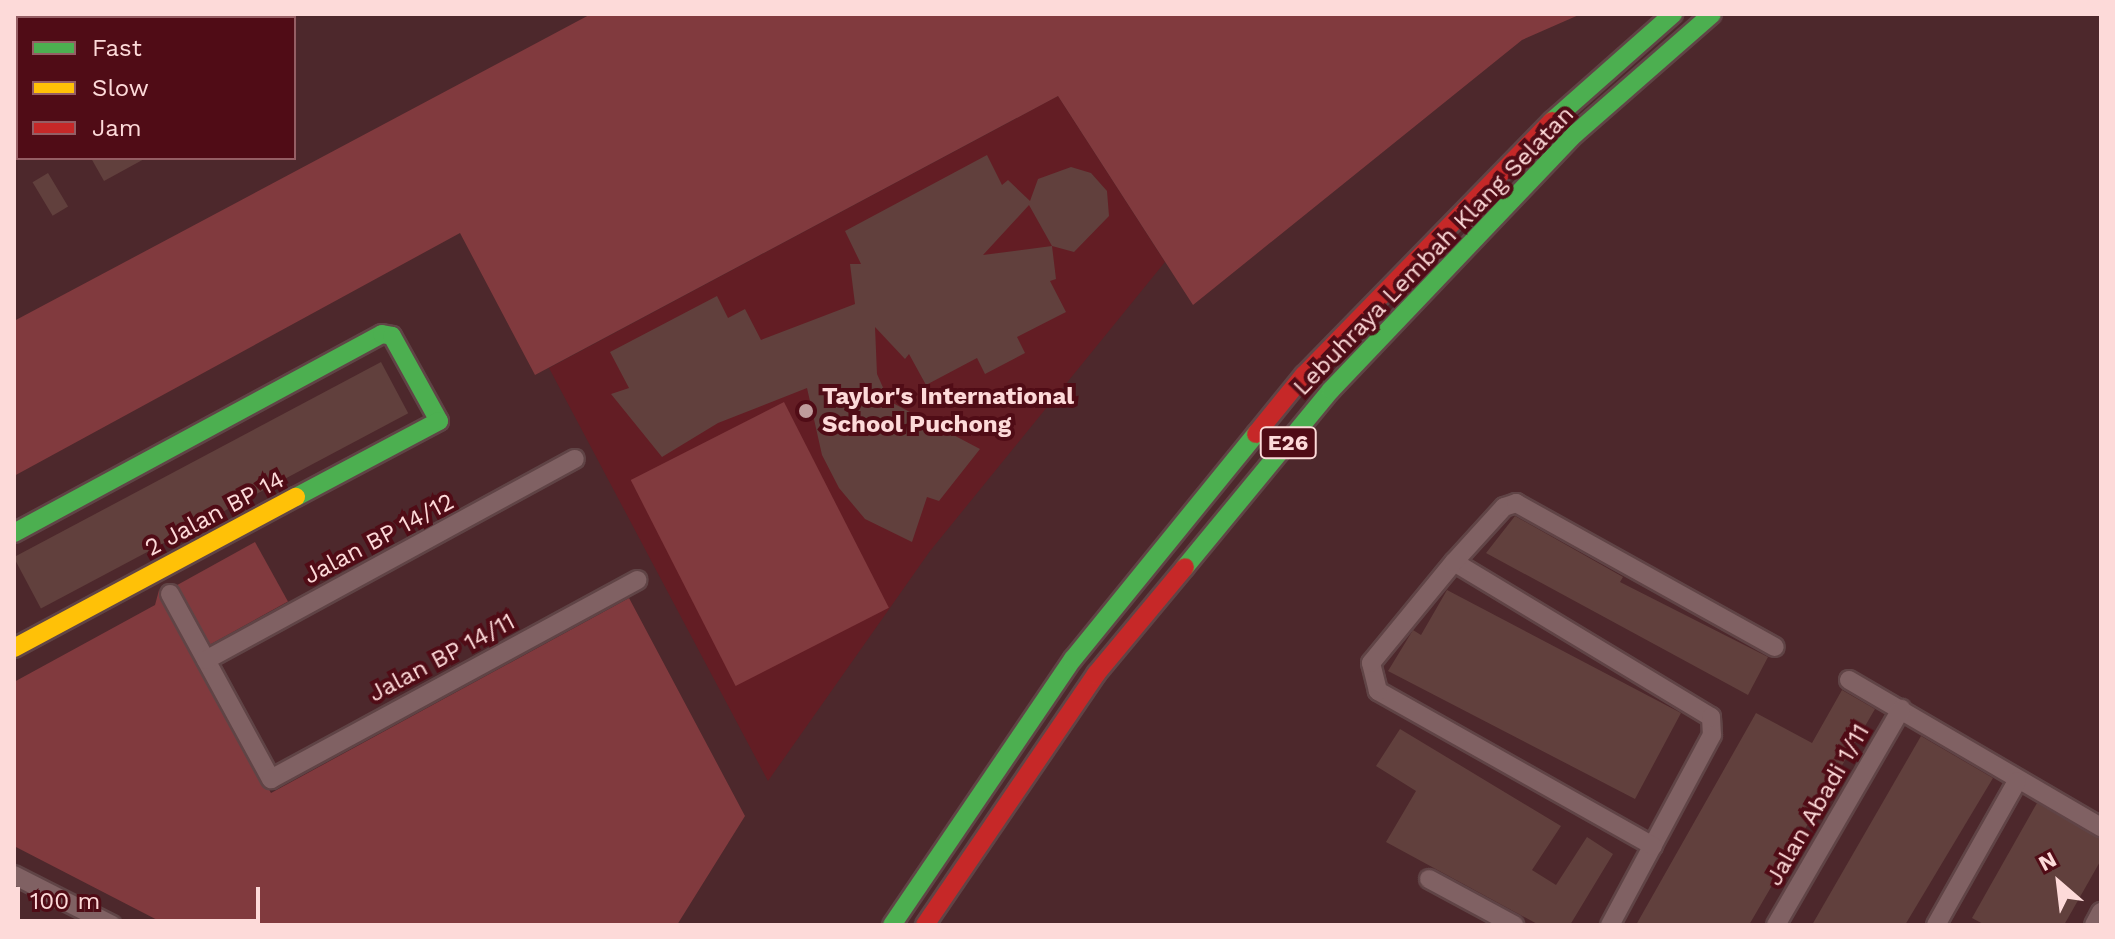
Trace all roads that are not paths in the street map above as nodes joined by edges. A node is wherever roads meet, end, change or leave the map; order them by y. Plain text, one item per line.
1 (1673, 14) edge
2 (1712, 14) edge
3 (575, 459) dead end
4 (14, 533) edge
5 (1454, 562) junction
6 (637, 580) dead end
7 (170, 594) dead end
8 (1775, 647) dead end
9 (14, 648) edge
10 (206, 660) junction
11 (1849, 680) dead end
12 (1901, 709) junction
13 (2017, 781) junction
14 (2101, 827) edge
15 (1653, 846) junction
16 (14, 875) edge
17 (1429, 879) dead end
18 (2101, 912) edge
19 (112, 925) edge
20 (892, 925) edge
21 (925, 925) edge
22 (1514, 925) edge
23 (1610, 925) edge
24 (1776, 925) edge
25 (1936, 925) edge
26 (2094, 925) edge

1 - 20 main road, Lebuhraya Lembah Klang Selatan / E26
2 - 21 main road, Lebuhraya Lembah Klang Selatan / E26
3 - 10 street, Jalan BP 14/12
4 - 9 main road, 2 Jalan BP 14
5 - 8 street
5 - 15 street
5 - 15 street
6 - 10 street, Jalan BP 14/11
7 - 10 street
11 - 12 street
12 - 13 street
12 - 24 street, Jalan Abadi 1/11
13 - 14 street
13 - 25 street
15 - 23 street
16 - 19 street
17 - 22 street
18 - 26 street

